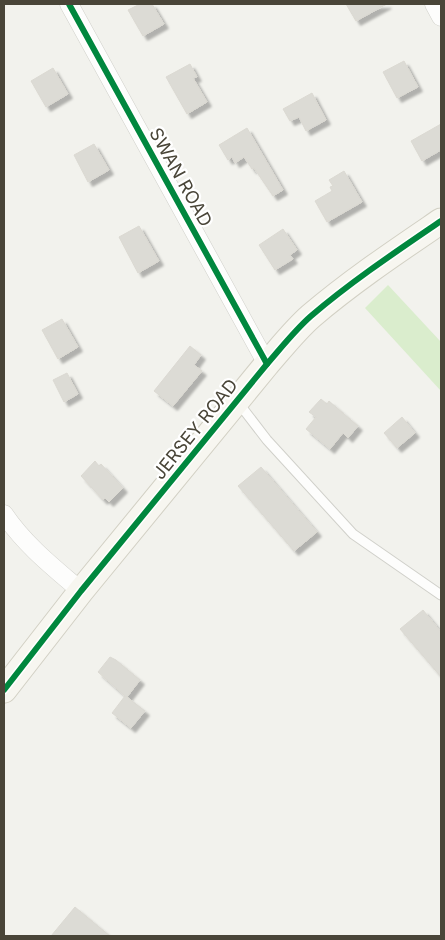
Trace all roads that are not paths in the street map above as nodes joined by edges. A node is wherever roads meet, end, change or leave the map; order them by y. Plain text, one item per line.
1 (69, 4) edge
2 (434, 4) edge
3 (441, 16) edge
4 (441, 221) edge
5 (267, 364) junction
6 (237, 401) junction
7 (4, 514) edge
8 (81, 591) junction
9 (441, 595) edge
10 (4, 690) edge

1 - 5 street, SWAN ROAD
2 - 3 street
4 - 5 street, JERSEY ROAD
5 - 6 street, JERSEY ROAD
6 - 8 street, JERSEY ROAD
6 - 9 lane
7 - 8 street
8 - 10 street, JERSEY ROAD

